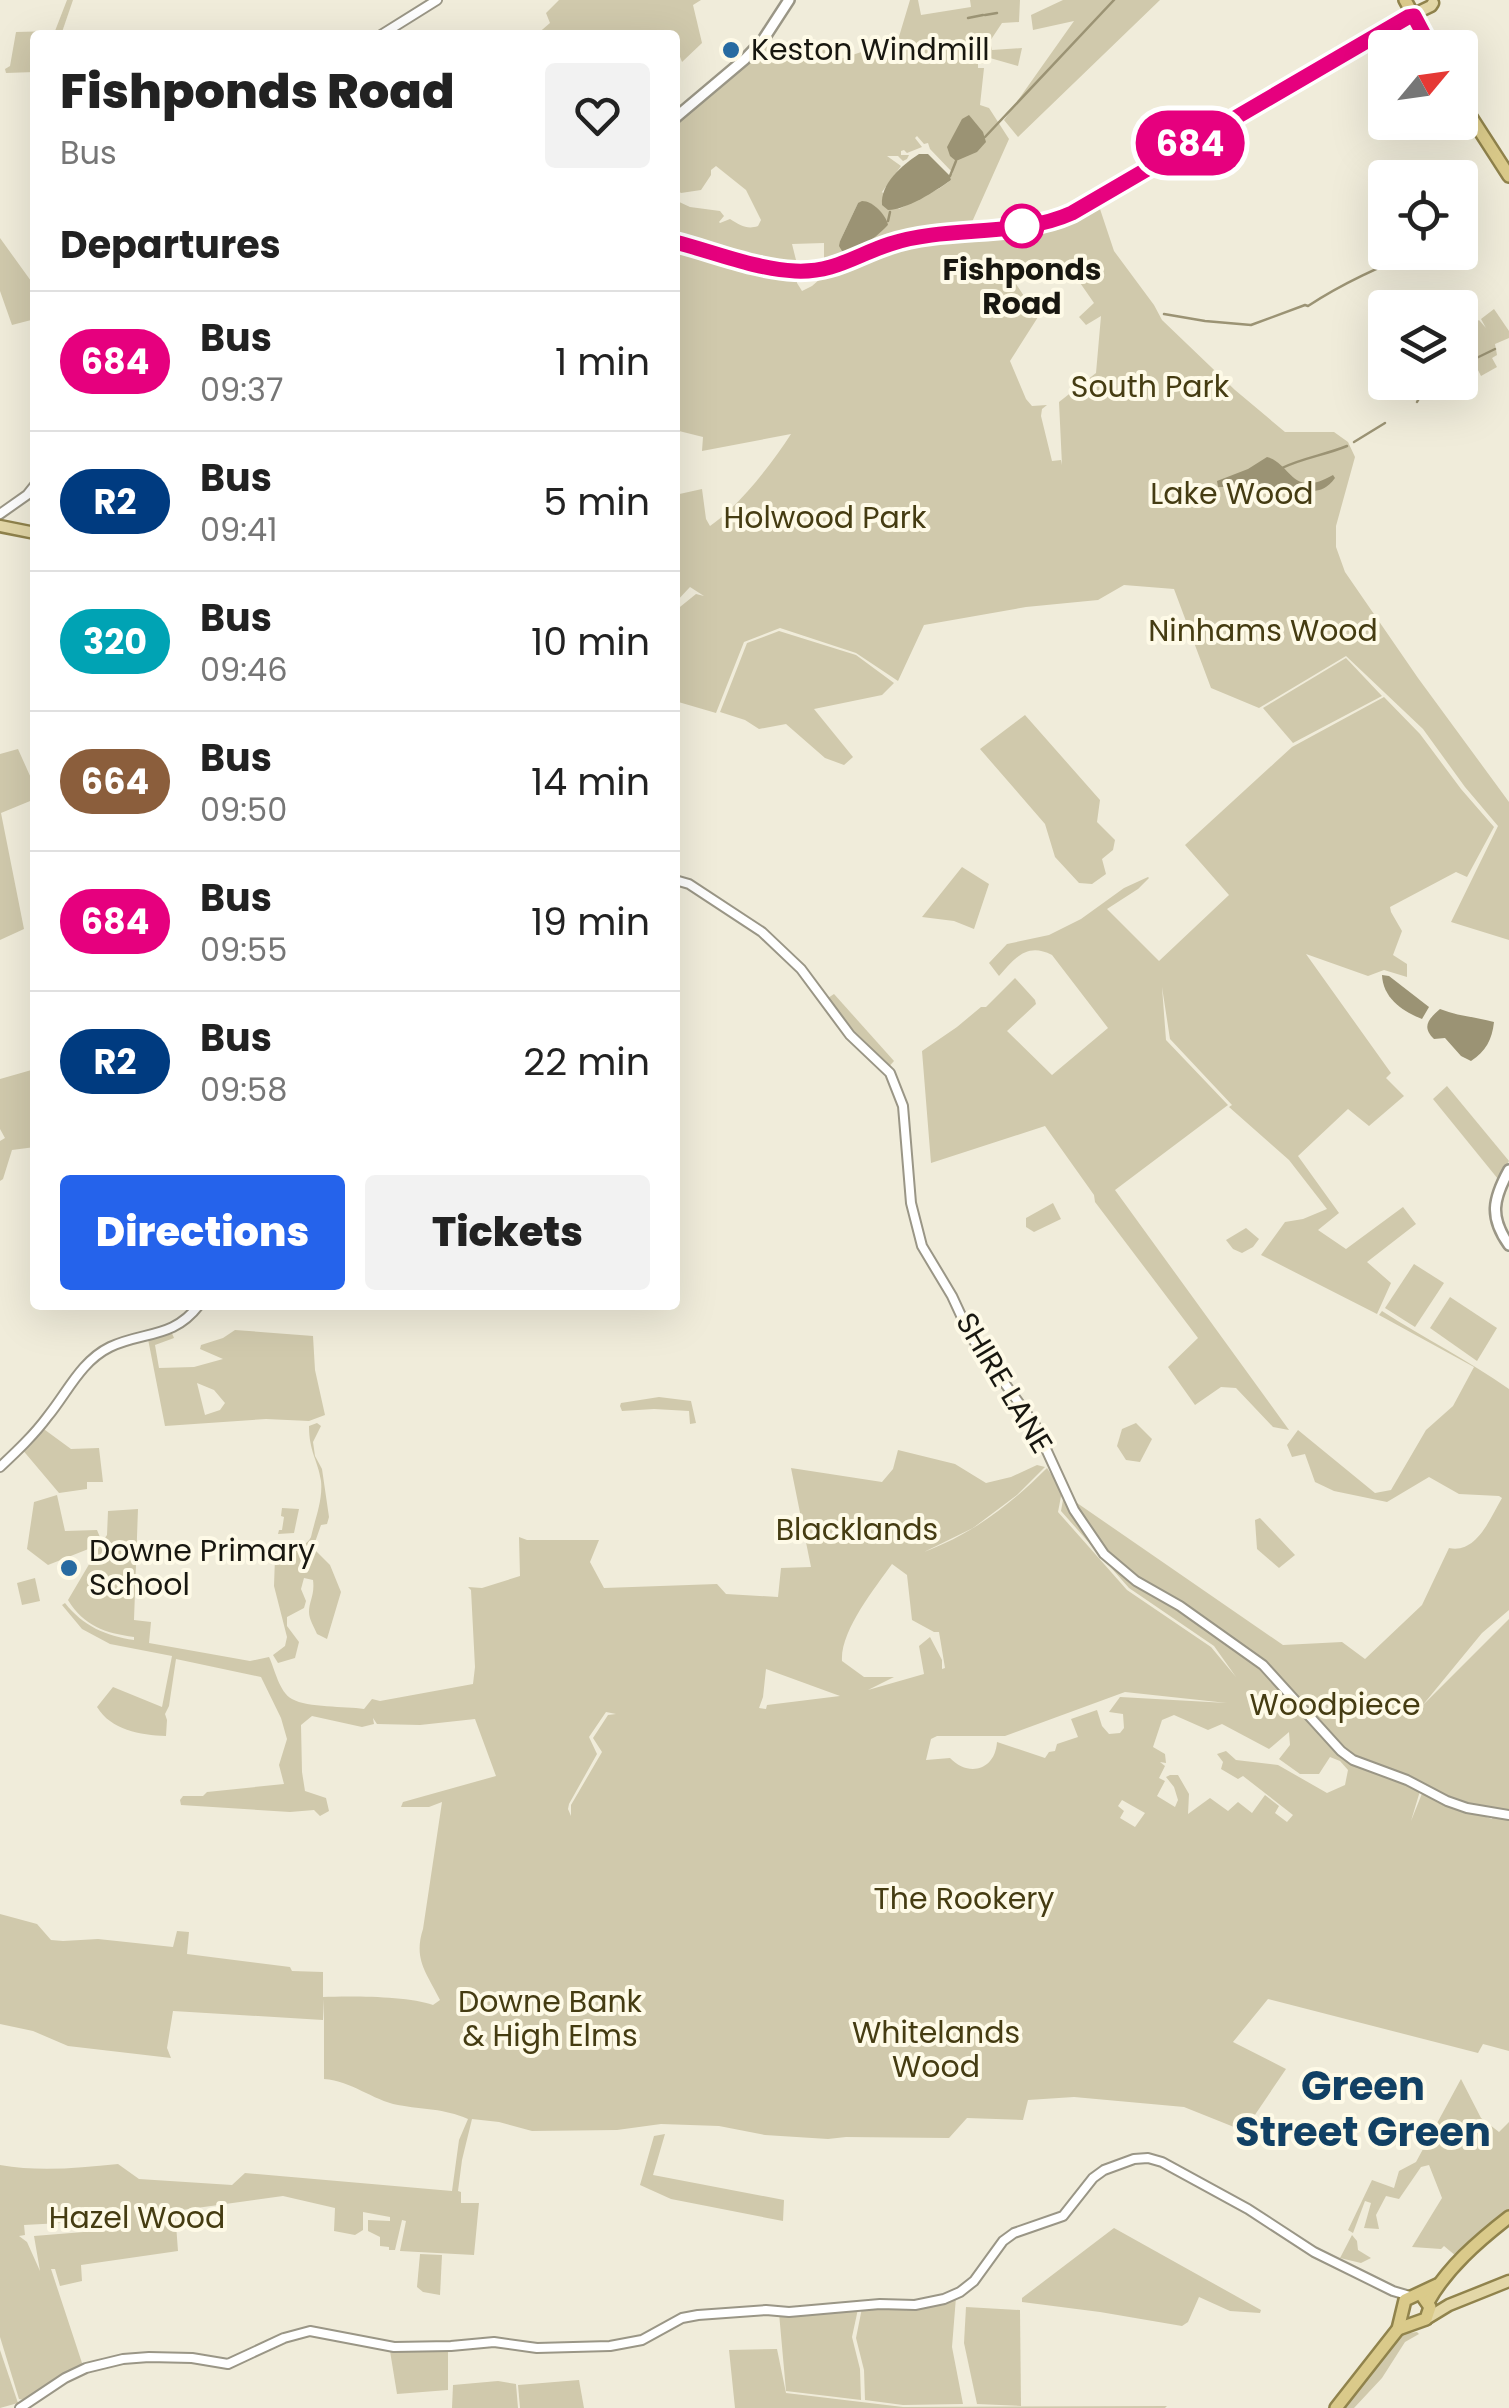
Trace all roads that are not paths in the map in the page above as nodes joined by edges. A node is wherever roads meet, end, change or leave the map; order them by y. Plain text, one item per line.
1 (437, 0) edge
2 (789, 0) edge
3 (1436, 2) edge
4 (1411, 10) edge
5 (389, 30) edge
6 (680, 114) edge
7 (1478, 128) edge
8 (1509, 176) edge
9 (680, 243) edge
10 (30, 491) edge
11 (0, 514) edge
12 (0, 526) edge
13 (30, 533) edge
14 (680, 881) edge
15 (1509, 1170) edge
16 (1509, 1245) edge
17 (195, 1310) edge
18 (0, 1467) edge
19 (1509, 1815) edge
20 (1509, 2218) edge
21 (1509, 2281) edge
22 (1419, 2308) junction
23 (20, 2408) edge
24 (1336, 2408) edge

1 - 5 street
2 - 6 main road
3 - 4 main road
4 - 9 main road
7 - 8 highway
10 - 11 street
12 - 13 main road
14 - 19 street, SHIRE LANE
15 - 16 main road
17 - 18 street
20 - 22 highway
21 - 22 main road
22 - 23 street
22 - 24 highway

